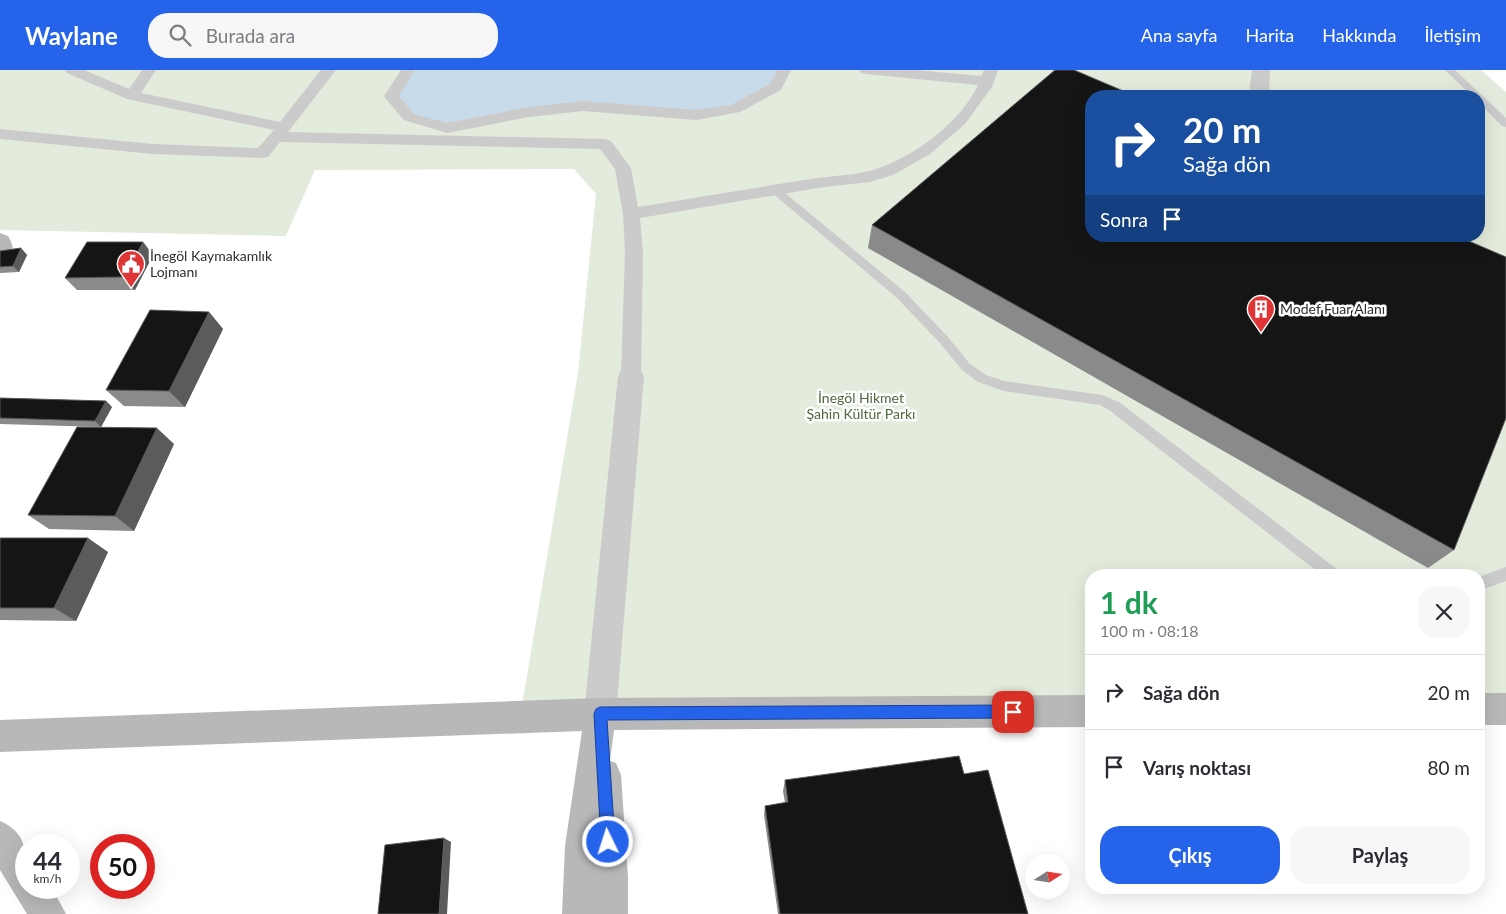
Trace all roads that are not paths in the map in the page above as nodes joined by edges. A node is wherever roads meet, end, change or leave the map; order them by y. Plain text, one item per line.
1 (72, 70) edge
2 (149, 70) edge
3 (329, 70) edge
4 (408, 70) edge
5 (784, 70) edge
6 (866, 70) edge
7 (1261, 70) edge
8 (1450, 70) edge
9 (989, 75) edge
10 (1259, 90) edge
11 (1471, 90) edge
12 (132, 96) junction
13 (1485, 104) edge
14 (1506, 124) edge
15 (279, 132) junction
16 (0, 134) edge
17 (775, 190) junction
18 (631, 214) junction
19 (0, 241) edge
20 (0, 263) edge
21 (631, 376) joint
22 (1325, 569) edge
23 (1506, 574) edge
24 (1485, 582) edge
25 (1485, 709) edge
26 (1506, 709) edge
27 (1085, 711) edge
28 (600, 714) junction
29 (0, 736) edge
30 (0, 838) edge
31 (15, 862) edge
32 (38, 899) edge
33 (48, 914) edge
34 (580, 914) edge
35 (610, 914) edge

1 - 12 street
2 - 12 street
3 - 15 street
4 - 5 street
6 - 9 street
7 - 10 street
8 - 11 lane
9 - 17 street
12 - 15 street
13 - 14 lane
15 - 16 street
15 - 18 street
17 - 18 street
17 - 22 lane
18 - 21 street
19 - 20 main road
21 - 28 street
23 - 24 lane
25 - 26 main road
27 - 28 main road
28 - 29 main road
28 - 34 main road
28 - 35 main road
30 - 31 main road
32 - 33 main road

